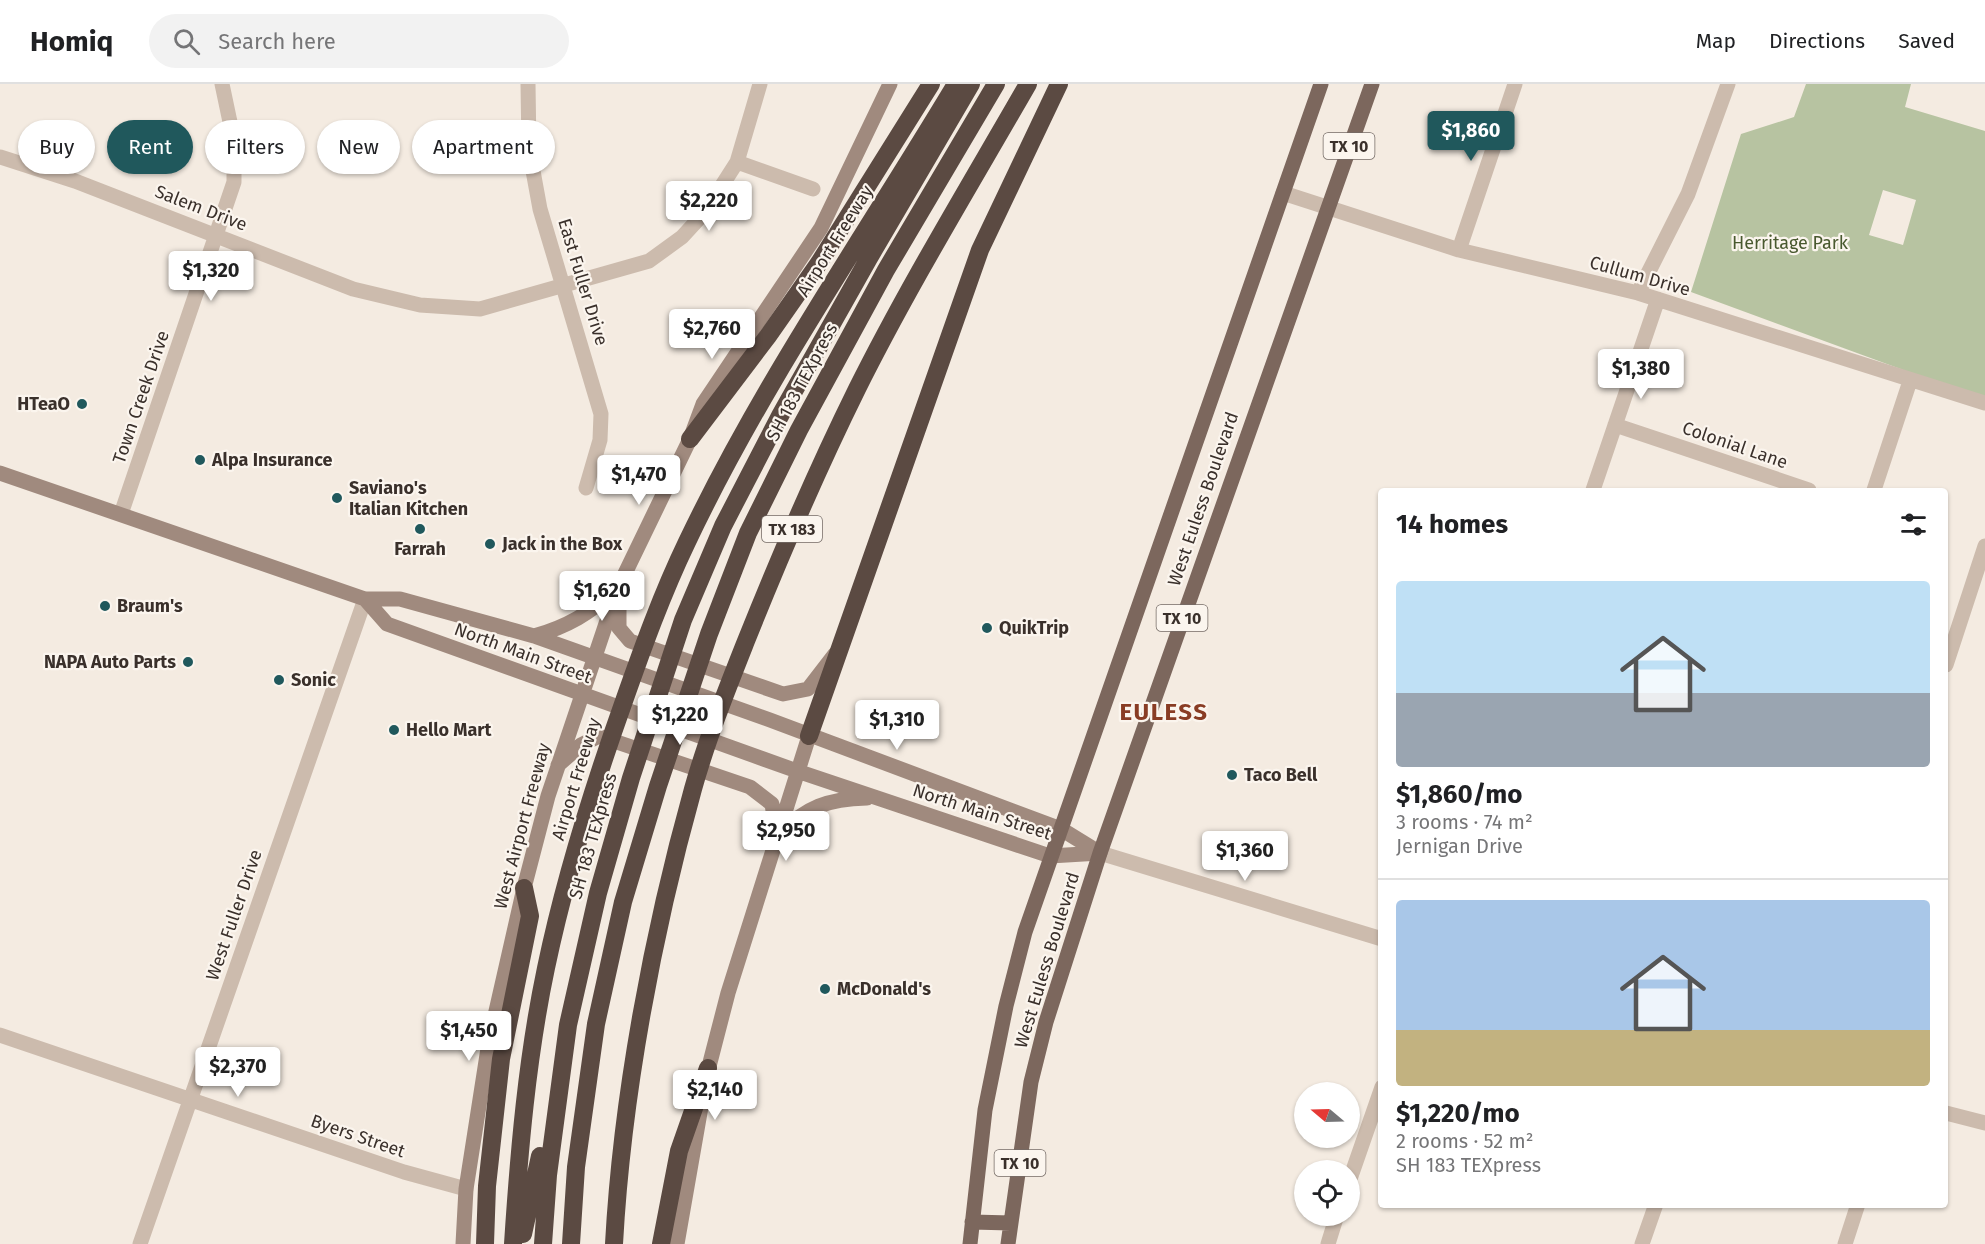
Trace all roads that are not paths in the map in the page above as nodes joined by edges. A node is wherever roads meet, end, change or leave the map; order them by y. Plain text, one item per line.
1 (222, 84) edge
2 (528, 84) edge
3 (760, 84) edge
4 (890, 84) edge
5 (931, 84) edge
6 (956, 84) edge
7 (971, 84) edge
8 (996, 84) edge
9 (1028, 84) edge
10 (1059, 84) edge
11 (1321, 84) edge
12 (1371, 84) edge
13 (1515, 84) edge
14 (1728, 84) edge
15 (0, 157) edge
16 (737, 162) junction
17 (813, 189) dead end
18 (1283, 193) junction
19 (1326, 208) junction
20 (217, 234) junction
21 (1459, 250) junction
22 (564, 287) junction
23 (1638, 293) junction
24 (1658, 299) junction
25 (1910, 381) junction
26 (1985, 403) edge
27 (1615, 425) junction
28 (690, 439) junction
29 (0, 473) edge
30 (586, 488) dead end
31 (1594, 488) edge
32 (1803, 488) edge
33 (1875, 488) edge
34 (121, 514) junction
35 (1985, 546) edge
36 (618, 588) junction
37 (365, 599) junction
38 (534, 636) junction
39 (840, 647) junction
40 (593, 658) junction
41 (1948, 659) edge
42 (581, 695) junction
43 (809, 736) junction
44 (558, 766) junction
45 (797, 771) junction
46 (874, 797) junction
47 (1061, 829) junction
48 (776, 836) junction
49 (1100, 853) junction
50 (1050, 856) junction
51 (524, 888) junction
52 (1378, 938) edge
53 (568, 1025) junction
54 (0, 1035) edge
55 (708, 1068) junction
56 (1378, 1098) edge
57 (191, 1100) junction
58 (1948, 1114) edge
59 (1985, 1124) edge
60 (1357, 1160) edge
61 (466, 1189) junction
62 (1654, 1208) edge
63 (1857, 1208) edge
64 (615, 1221) junction
65 (972, 1222) junction
66 (1011, 1223) junction
67 (1334, 1226) edge
68 (140, 1244) edge
69 (463, 1244) edge
70 (485, 1244) edge
71 (513, 1244) edge
72 (521, 1244) edge
73 (543, 1244) edge
74 (571, 1244) edge
75 (608, 1244) edge
76 (614, 1244) edge
77 (661, 1244) edge
78 (677, 1244) edge
79 (970, 1244) edge
80 (1008, 1244) edge
81 (1328, 1244) edge
82 (1641, 1244) edge
83 (1845, 1244) edge

1 - 20 street, Town Creek Drive
2 - 22 street, East Fuller Drive
3 - 16 street, Salem Drive
4 - 28 main road, West Airport Freeway
5 - 28 highway
6 - 71 highway, Airport Freeway
7 - 53 highway, SH 183 TEXpress
8 - 74 highway, SH 183 TEXpress
9 - 64 highway, TX 183
10 - 39 highway
11 - 18 main road, West Euless Boulevard / TX 10
12 - 19 main road, West Euless Boulevard / TX 10
13 - 21 street
14 - 23 street
15 - 20 street, Salem Drive
16 - 17 street
16 - 22 street, Salem Drive
18 - 19 street, Cullum Drive
18 - 47 main road, West Euless Boulevard / TX 10
19 - 21 street, Cullum Drive
19 - 49 main road, West Euless Boulevard / TX 10
20 - 22 street, Salem Drive
20 - 34 street, Town Creek Drive
21 - 23 street, Cullum Drive
22 - 30 street, East Fuller Drive
23 - 24 street, Cullum Drive
24 - 25 street, Cullum Drive
24 - 27 street
25 - 26 street, Cullum Drive
25 - 33 street
27 - 31 street
27 - 32 street, Colonial Lane
28 - 36 main road, West Airport Freeway
29 - 34 main road, North Main Street
34 - 37 main road, North Main Street
35 - 41 street
36 - 38 main road
36 - 39 main road
36 - 40 main road, West Airport Freeway
37 - 38 main road, North Main Street
37 - 42 main road, North Main Street
37 - 57 street, West Fuller Drive
38 - 40 main road, North Main Street
39 - 43 highway
40 - 42 main road, West Airport Freeway
40 - 43 main road, North Main Street
42 - 44 main road, West Airport Freeway
42 - 45 main road, North Main Street
43 - 45 main road
43 - 47 main road, North Main Street
44 - 48 main road
44 - 51 main road, West Airport Freeway
45 - 46 main road, North Main Street
45 - 48 main road
46 - 48 main road
46 - 50 main road, North Main Street
47 - 49 main road, North Main Street
47 - 50 main road, West Euless Boulevard / TX 10
48 - 55 main road
49 - 50 main road, North Main Street
49 - 52 street
49 - 66 main road, West Euless Boulevard / TX 10
50 - 65 main road, West Euless Boulevard / TX 10
51 - 61 main road, West Airport Freeway
51 - 70 highway
53 - 72 highway
53 - 73 highway, SH 183 TEXpress
54 - 57 street, Byers Street
55 - 77 highway
55 - 78 main road
56 - 60 street
57 - 61 street, Byers Street
57 - 68 street, West Fuller Drive
58 - 59 street
61 - 69 main road, West Airport Freeway
62 - 82 street
63 - 83 street
64 - 75 highway
64 - 76 highway, TX 183
65 - 66 main road
65 - 79 main road, West Euless Boulevard / TX 10
66 - 80 main road, West Euless Boulevard / TX 10
67 - 81 street

